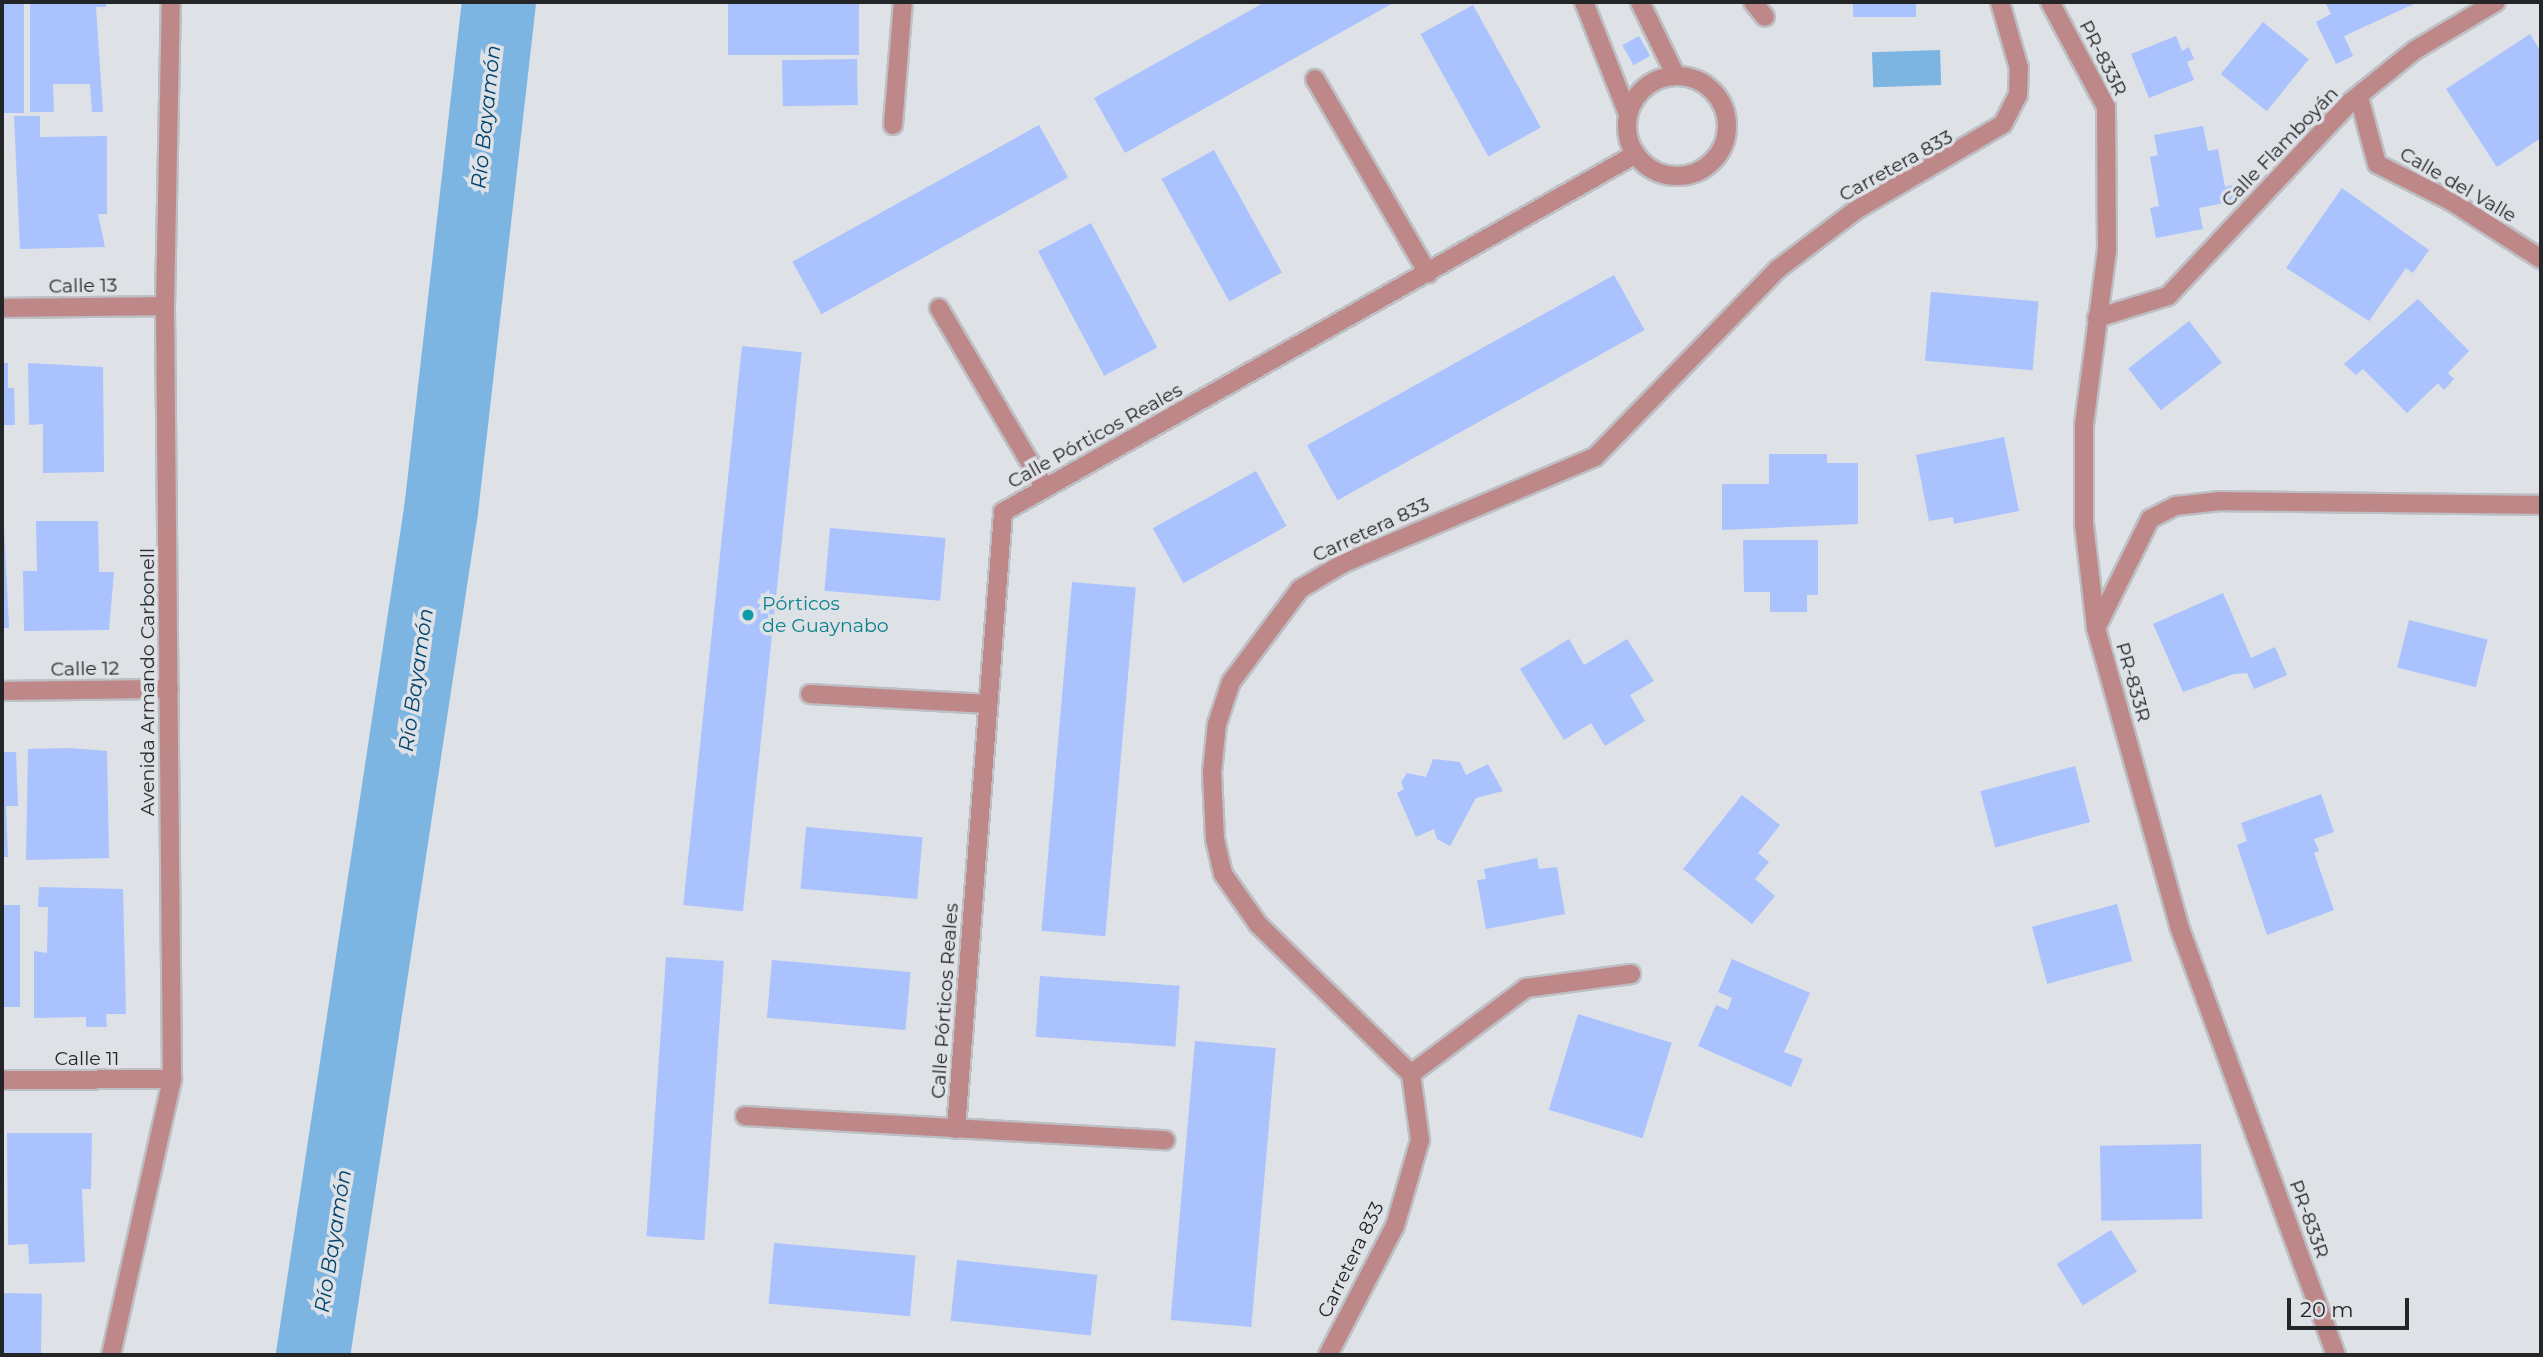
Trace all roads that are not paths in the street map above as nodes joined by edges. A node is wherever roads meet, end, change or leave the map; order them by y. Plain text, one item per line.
1 (171, 2) edge
2 (903, 2) edge
3 (1584, 2) edge
4 (1640, 2) edge
5 (1753, 2) edge
6 (2000, 2) edge
7 (2050, 2) edge
8 (2496, 2) edge
9 (1765, 17) dead end
10 (1676, 76) junction
11 (1315, 79) dead end
12 (2359, 97) junction
13 (1628, 114) junction
14 (893, 125) dead end
15 (1636, 154) junction
16 (2541, 259) edge
17 (1427, 272) junction
18 (165, 306) junction
19 (2, 308) edge
20 (939, 308) dead end
21 (2097, 318) junction
22 (1045, 488) junction
23 (2541, 505) edge
24 (2096, 628) junction
25 (169, 689) junction
26 (2, 691) edge
27 (810, 694) dead end
28 (988, 704) junction
29 (1631, 974) dead end
30 (1411, 1074) junction
31 (172, 1079) junction
32 (2, 1080) edge
33 (745, 1116) dead end
34 (956, 1129) junction
35 (1165, 1140) dead end
36 (111, 1355) edge
37 (1328, 1355) edge
38 (2336, 1355) edge

1 - 18 street, Avenida Armando Carbonell
2 - 14 street
3 - 13 street
4 - 10 street
5 - 9 street
6 - 30 street, Carretera 833
7 - 21 street, PR-833R / PR-833R
8 - 12 street, Calle Flamboyán
10 - 13 street
10 - 15 street
11 - 17 street
12 - 16 street, Calle del Valle
12 - 21 street, Calle Flamboyán
13 - 15 street
15 - 17 street, Calle Pórticos Reales
17 - 22 street, Calle Pórticos Reales
18 - 19 street, Calle 13
18 - 25 street, Avenida Armando Carbonell
20 - 22 street
21 - 24 street, PR-833R / PR-833R
22 - 28 street, Calle Pórticos Reales
23 - 24 street
24 - 38 street, PR-833R / PR-833R
25 - 26 street, Calle 12
25 - 31 street, Avenida Armando Carbonell
27 - 28 street
28 - 34 street, Calle Pórticos Reales
29 - 30 street
30 - 37 street, Carretera 833
31 - 32 street, Calle 11
31 - 36 street, Avenida Armando Carbonell
33 - 34 street
34 - 35 street

